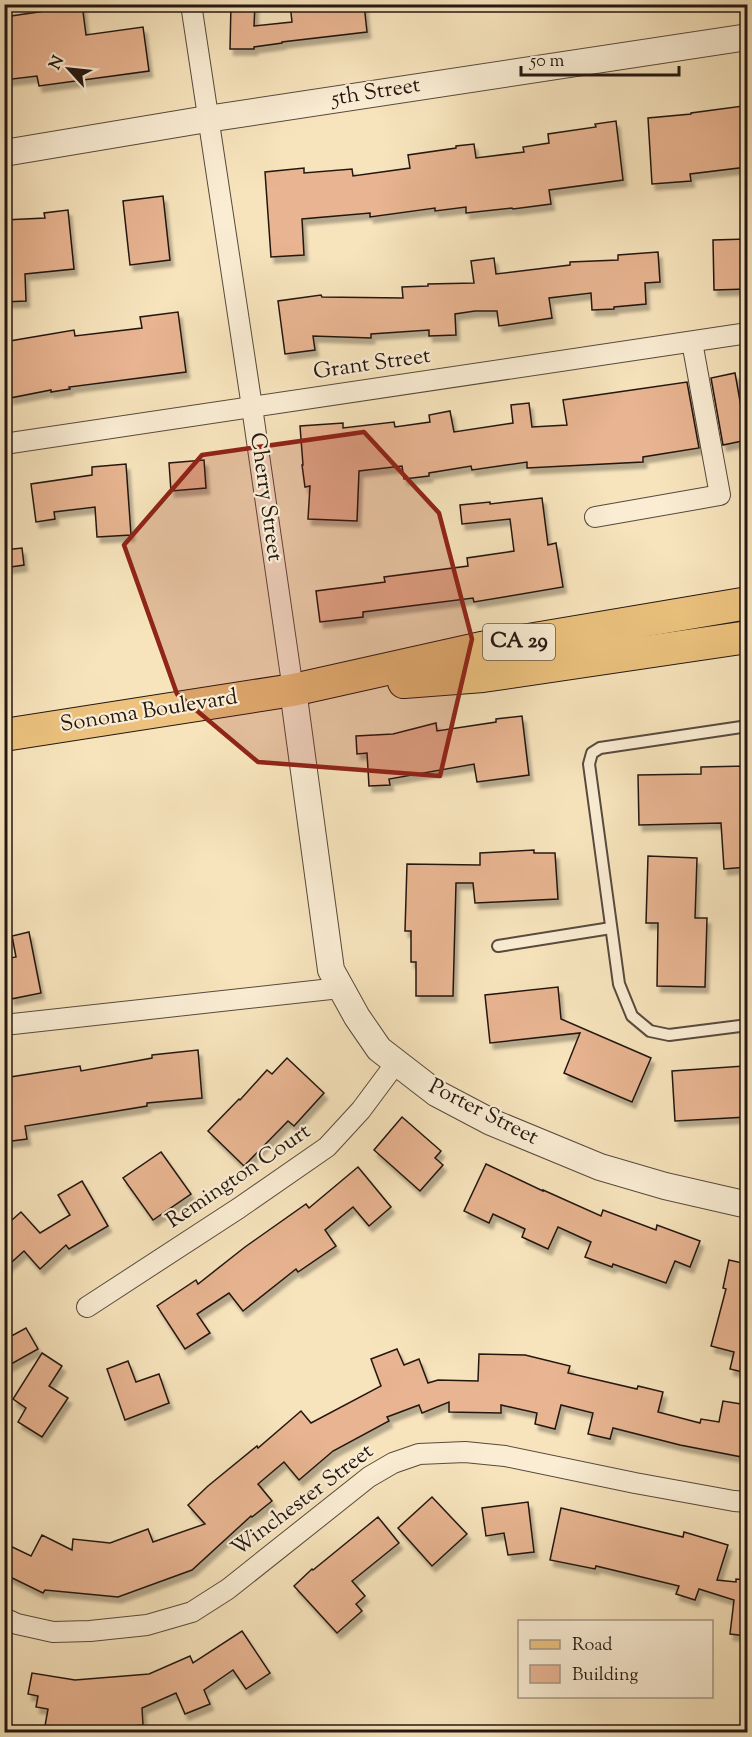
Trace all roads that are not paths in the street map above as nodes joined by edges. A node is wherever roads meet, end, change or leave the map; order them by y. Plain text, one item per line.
1 (190, 4) edge
2 (747, 37) edge
3 (207, 119) junction
4 (4, 153) edge
5 (747, 333) edge
6 (692, 342) junction
7 (252, 407) junction
8 (4, 444) edge
9 (596, 517) dead end
10 (747, 603) edge
11 (747, 637) edge
12 (293, 690) junction
13 (747, 726) edge
14 (4, 735) edge
15 (611, 928) junction
16 (498, 946) dead end
17 (340, 988) junction
18 (4, 1025) edge
19 (747, 1025) edge
20 (396, 1063) junction
21 (747, 1205) edge
22 (87, 1307) dead end
23 (747, 1502) edge
24 (4, 1618) edge

1 - 3 street, Cherry Street
2 - 3 street, 5th Street
3 - 4 street, 5th Street
3 - 7 street, Cherry Street
5 - 6 street, Grant Street
6 - 7 street, Grant Street
6 - 9 street
7 - 8 street, Grant Street
7 - 12 street, Cherry Street
10 - 12 main road, Sonoma Boulevard / CA 29
11 - 12 main road, Sonoma Boulevard / CA 29
12 - 14 main road, Sonoma Boulevard / CA 29
12 - 17 street, Cherry Street
13 - 15 lane
15 - 16 lane
15 - 19 lane
17 - 18 street
17 - 20 street, Porter Street
20 - 21 street, Porter Street
20 - 22 street, Remington Court
23 - 24 street, Winchester Street

